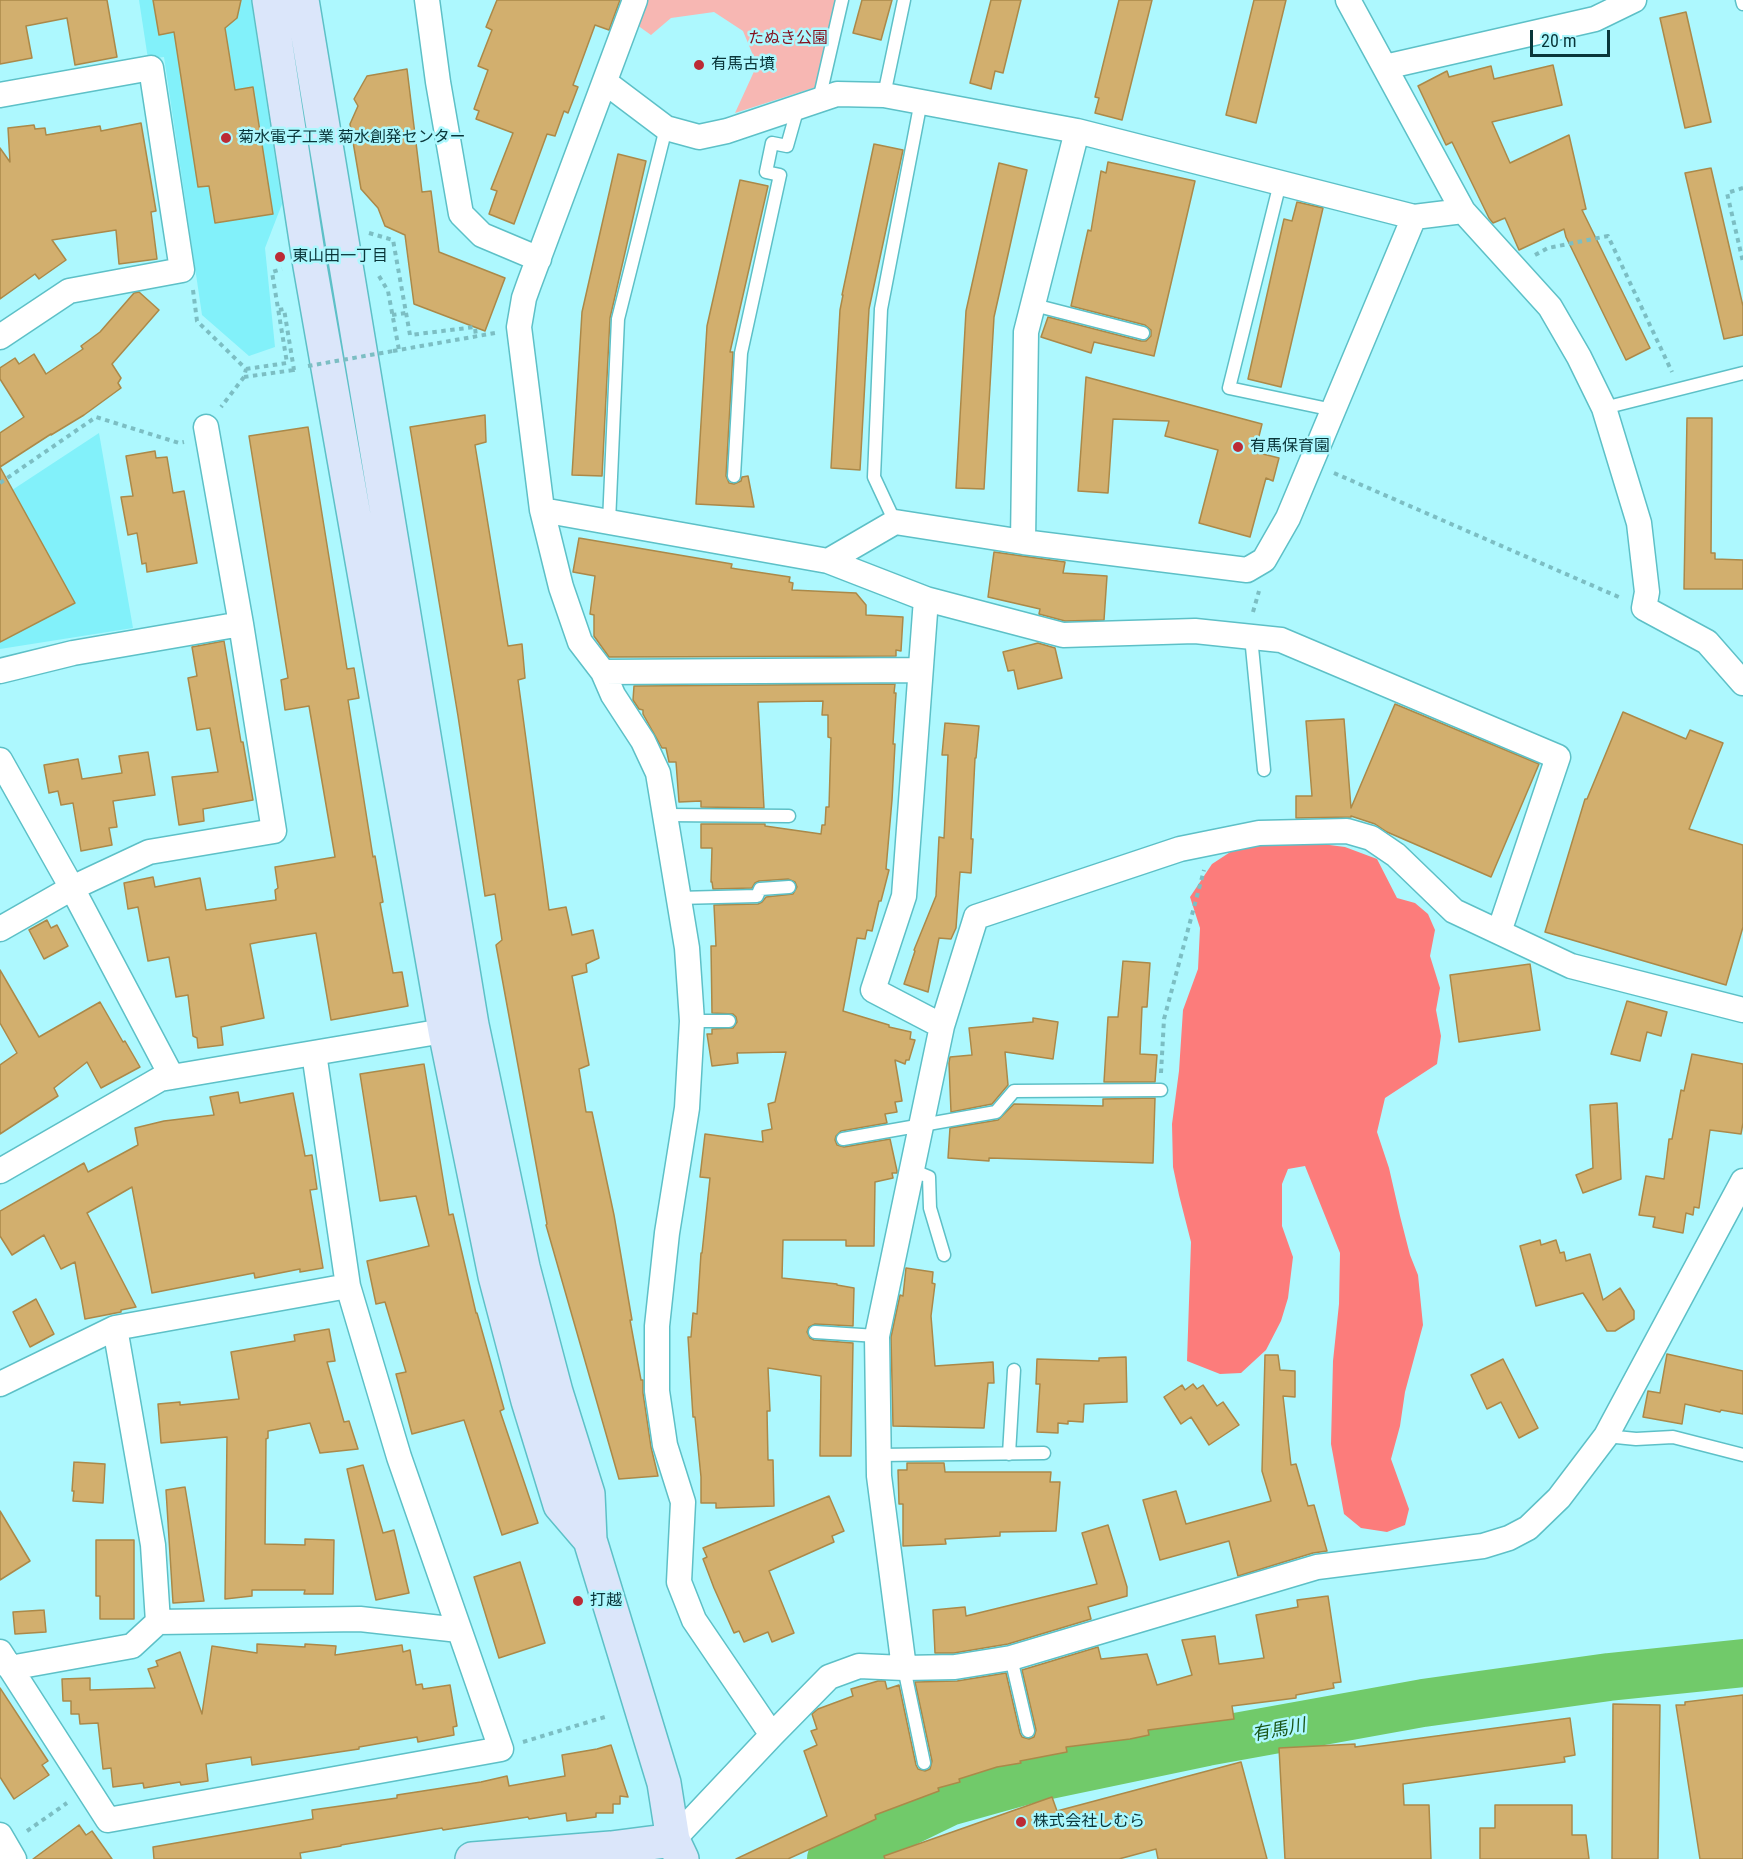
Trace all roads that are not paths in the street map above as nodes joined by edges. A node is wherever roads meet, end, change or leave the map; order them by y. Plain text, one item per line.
1 (269, 0) edge
2 (302, 0) edge
3 (427, 0) edge
4 (635, 0) edge
5 (842, 0) edge
6 (904, 0) edge
7 (1348, 0) edge
8 (1634, 0) edge
9 (1385, 68) junction
10 (605, 82) junction
11 (0, 95) edge
12 (884, 95) junction
13 (921, 101) junction
14 (808, 104) junction
15 (666, 128) junction
16 (1077, 131) junction
17 (1280, 183) junction
18 (1463, 211) junction
19 (1414, 217) junction
20 (539, 259) junction
21 (1034, 304) junction
22 (1143, 333) dead end
23 (0, 338) edge
24 (1743, 373) edge
25 (1604, 408) junction
26 (1333, 410) junction
27 (206, 427) road end
28 (734, 476) dead end
29 (542, 510) junction
30 (609, 522) junction
31 (895, 522) junction
32 (1023, 542) junction
33 (828, 561) junction
34 (926, 599) junction
35 (241, 624) junction
36 (1247, 636) junction
37 (920, 669) junction
38 (0, 671) edge
39 (603, 672) junction
40 (1743, 683) edge
41 (0, 760) edge
42 (1264, 770) dead end
43 (665, 815) junction
44 (789, 816) dead end
45 (789, 887) dead end
46 (72, 888) junction
47 (678, 898) junction
48 (0, 929) edge
49 (1499, 932) junction
50 (1743, 1010) edge
51 (692, 1021) junction
52 (729, 1021) dead end
53 (942, 1026) junction
54 (459, 1028) junction
55 (314, 1053) junction
56 (172, 1077) junction
57 (1161, 1090) road end
58 (921, 1126) junction
59 (843, 1139) dead end
60 (912, 1170) junction
61 (0, 1172) edge
62 (1743, 1180) edge
63 (944, 1256) dead end
64 (348, 1286) junction
65 (115, 1328) junction
66 (815, 1332) dead end
67 (877, 1336) junction
68 (1014, 1370) dead end
69 (0, 1384) edge
70 (1606, 1436) junction
71 (1044, 1453) dead end
72 (878, 1455) junction
73 (1010, 1455) junction
74 (1743, 1455) edge
75 (158, 1622) junction
76 (459, 1630) junction
77 (1011, 1658) junction
78 (5, 1660) edge
79 (904, 1668) junction
80 (1028, 1731) dead end
81 (772, 1735) junction
82 (924, 1763) dead end
83 (0, 1835) edge
84 (678, 1850) edge
85 (14, 1859) edge
86 (472, 1859) edge

1 - 54 street
2 - 54 street
3 - 20 street
4 - 10 street
5 - 14 lane
6 - 12 lane
7 - 9 street
8 - 9 street
9 - 18 street
10 - 15 street
10 - 20 street
11 - 23 street
12 - 13 street
12 - 14 street
13 - 16 street
13 - 31 lane
14 - 15 street
14 - 28 lane
15 - 30 lane
16 - 17 street
16 - 21 street
17 - 19 street
17 - 26 lane
18 - 19 street
18 - 25 street
19 - 26 street
20 - 29 street
21 - 22 lane
21 - 32 street
24 - 25 lane
25 - 40 street
26 - 32 street
27 - 35 street
29 - 30 street
29 - 39 street
30 - 33 street
31 - 32 street
31 - 33 street
33 - 34 street
34 - 36 street
34 - 37 street
35 - 38 street
35 - 46 street
36 - 42 lane
36 - 49 street
37 - 39 street
37 - 53 street
39 - 43 street
41 - 46 street
43 - 44 lane
43 - 47 street
45 - 47 lane
46 - 48 street
46 - 56 street
47 - 51 street
49 - 50 street
49 - 53 street
51 - 52 lane
51 - 81 street
53 - 58 street
54 - 55 street
54 - 84 street
55 - 56 street
55 - 64 street
56 - 61 street
57 - 58 lane
58 - 59 lane
58 - 60 street
60 - 63 lane
60 - 67 street
62 - 70 street
64 - 65 street
64 - 76 street
65 - 69 street
65 - 75 street
66 - 67 lane
67 - 72 street
68 - 73 lane
70 - 74 lane
70 - 77 street
71 - 73 lane
72 - 73 lane
72 - 79 street
75 - 76 street
75 - 78 street
76 - 78 street
77 - 79 street
77 - 80 lane
79 - 81 street
79 - 82 lane
81 - 84 street
83 - 85 street
84 - 86 street

